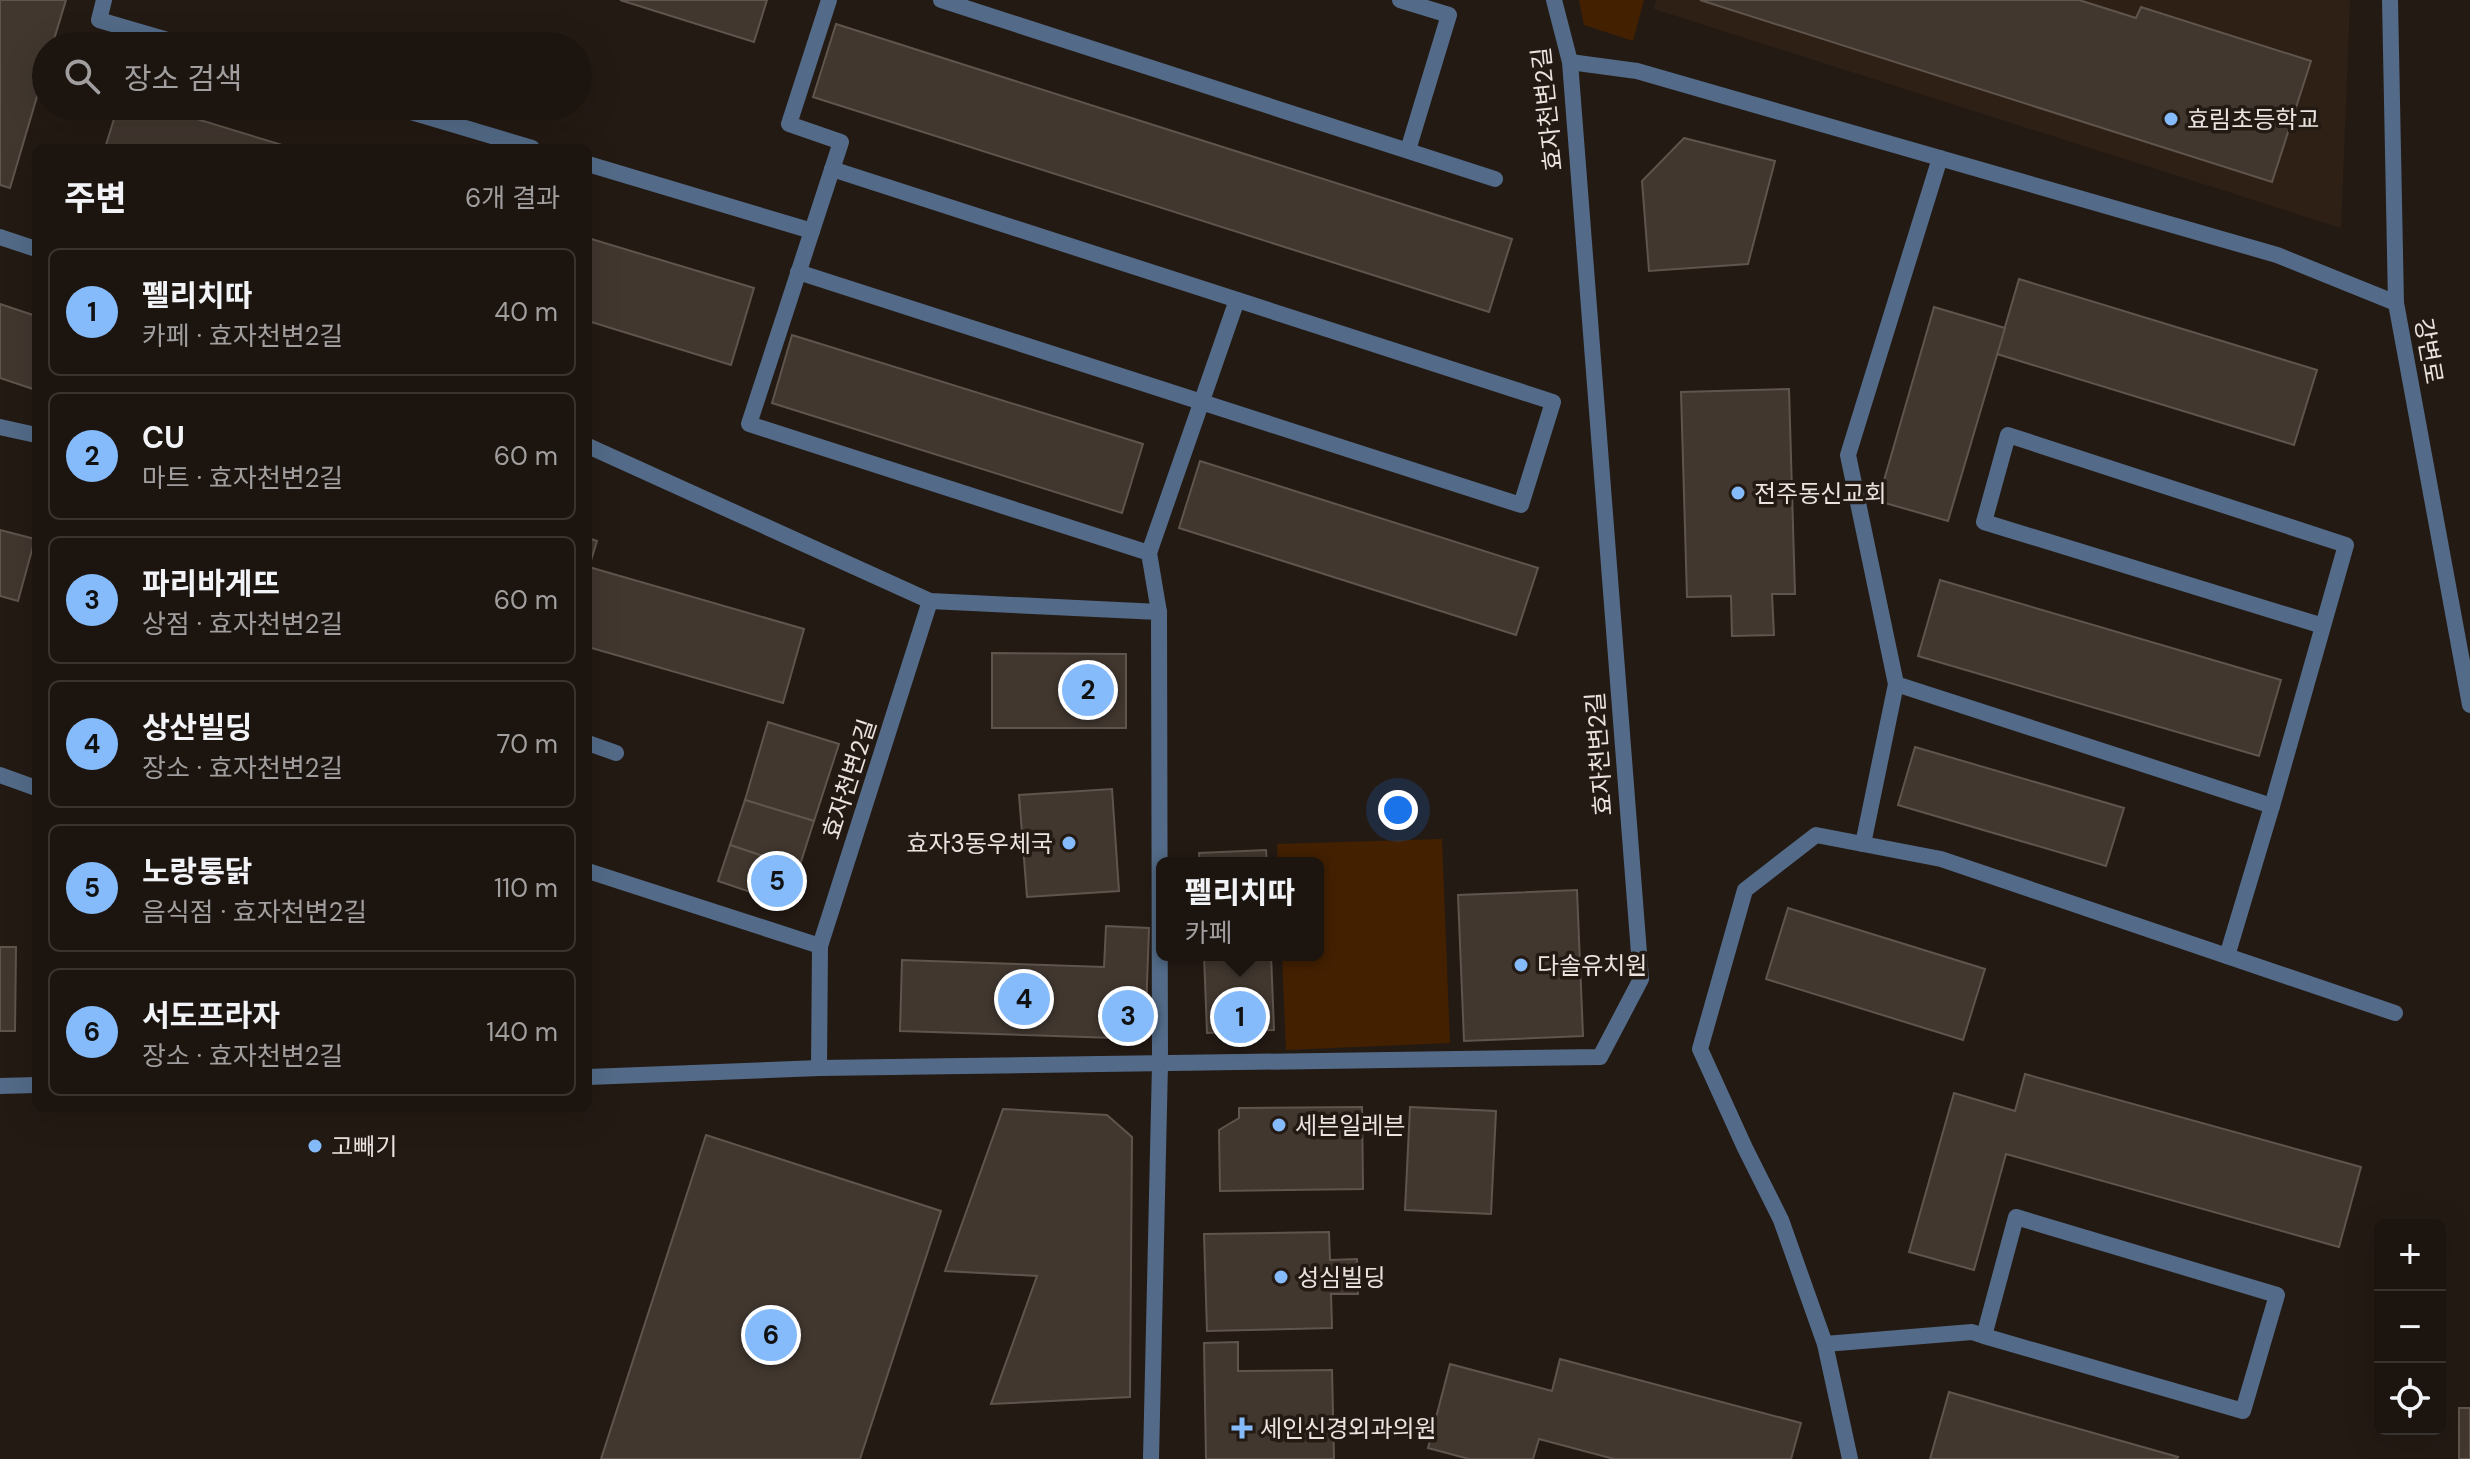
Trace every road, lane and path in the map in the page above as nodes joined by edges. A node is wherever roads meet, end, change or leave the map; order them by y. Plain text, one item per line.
1 (104, 0) edge
2 (829, 0) edge
3 (941, 0) edge
4 (1400, 0) edge
5 (1554, 0) edge
6 (2390, 0) edge
7 (140, 32) edge
8 (1570, 62) junction
9 (438, 120) edge
10 (519, 144) edge
11 (1408, 150) junction
12 (1940, 158) junction
13 (592, 165) edge
14 (832, 169) junction
15 (1495, 179) dead end
16 (812, 231) junction
17 (0, 237) edge
18 (32, 248) edge
19 (798, 272) junction
20 (1237, 300) junction
21 (2396, 303) junction
22 (1201, 402) junction
23 (0, 427) edge
24 (32, 434) edge
25 (592, 448) edge
26 (1149, 553) junction
27 (930, 601) junction
28 (1159, 612) junction
29 (2323, 626) junction
30 (1896, 684) junction
31 (2470, 705) edge
32 (592, 744) edge
33 (616, 753) dead end
34 (0, 775) edge
35 (32, 787) edge
36 (2272, 806) junction
37 (1863, 844) junction
38 (1160, 857) edge
39 (592, 872) edge
40 (820, 946) junction
41 (2227, 956) junction
42 (1160, 961) edge
43 (2395, 1013) dead end
44 (1160, 1064) junction
45 (819, 1068) junction
46 (592, 1077) edge
47 (32, 1085) edge
48 (0, 1086) edge
49 (1984, 1336) junction
50 (1825, 1344) junction
51 (1151, 1459) edge
52 (1850, 1459) edge

1 - 7 street
2 - 14 street
3 - 11 street
4 - 11 street
5 - 8 street, 효자천변2길
6 - 21 street, 강변로
8 - 12 street
8 - 44 street, 효자천변2길
9 - 10 street
11 - 15 street
12 - 21 street
12 - 30 street
13 - 16 street
14 - 16 street
14 - 20 street
16 - 19 street
17 - 18 street
19 - 22 street
19 - 26 street
20 - 22 street
20 - 22 street
21 - 31 street, 강변로
22 - 26 street
23 - 24 street
25 - 27 street
26 - 28 street
27 - 28 street
27 - 40 street, 효자천변2길
28 - 38 street
29 - 29 street
29 - 36 street
30 - 36 street
30 - 37 street
32 - 33 street
34 - 35 street
36 - 41 street
37 - 41 street
37 - 50 street
39 - 40 street
40 - 45 street, 효자천변2길
41 - 43 street
42 - 44 street
44 - 45 street, 효자천변2길
44 - 51 street
45 - 46 street, 효자천변2길
47 - 48 street
49 - 49 street
49 - 50 street
50 - 52 street

